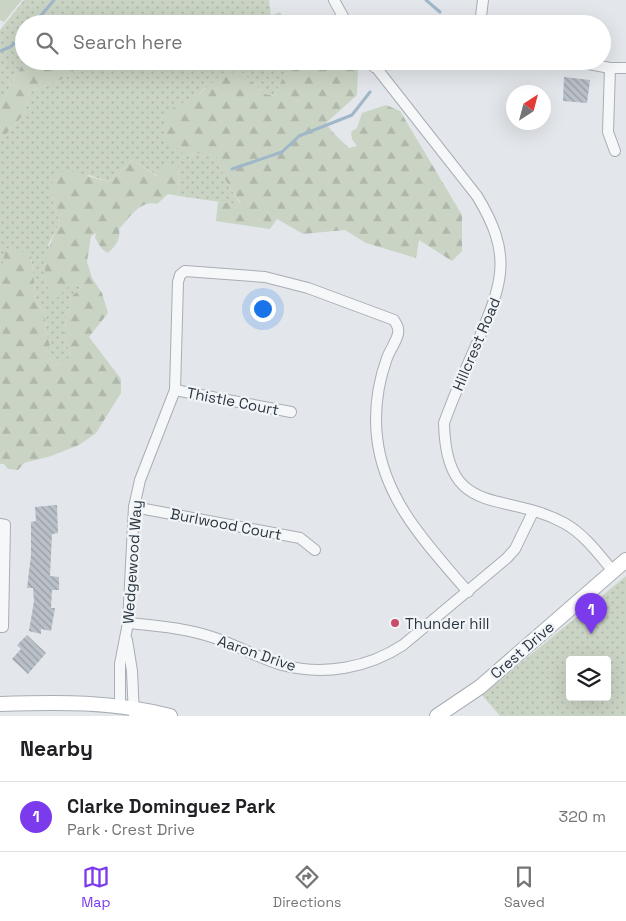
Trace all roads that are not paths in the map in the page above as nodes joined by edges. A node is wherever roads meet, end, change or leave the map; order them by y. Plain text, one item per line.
1 (334, 0) edge
2 (484, 0) edge
3 (342, 15) edge
4 (482, 15) edge
5 (611, 68) edge
6 (626, 68) edge
7 (381, 70) edge
8 (610, 70) edge
9 (615, 151) dead end
10 (175, 390) junction
11 (291, 412) dead end
12 (134, 507) junction
13 (533, 512) junction
14 (0, 524) edge
15 (314, 550) dead end
16 (626, 560) edge
17 (612, 570) junction
18 (468, 592) junction
19 (128, 623) junction
20 (0, 627) edge
21 (127, 636) junction
22 (120, 664) junction
23 (132, 665) junction
24 (0, 704) edge
25 (120, 705) junction
26 (134, 711) edge
27 (170, 716) edge
28 (437, 716) edge

1 - 3 street
2 - 4 street
5 - 6 street
7 - 13 street, Hillcrest Road
8 - 9 street
10 - 11 street, Thistle Court
10 - 12 street, Wedgewood Way
10 - 18 street, Wedgewood Way
12 - 15 street, Burlwood Court
12 - 19 street, Wedgewood Way
13 - 17 street, Hillcrest Road
13 - 18 street, Aaron Drive
14 - 20 street
16 - 17 street, Crest Drive
17 - 28 street, Crest Drive
18 - 19 street, Aaron Drive
19 - 21 street, Wedgewood Way
21 - 22 street, Wedgewood Way
21 - 23 street, Wedgewood Way
22 - 23 street
22 - 25 street, Wedgewood Way
23 - 26 street, Wedgewood Way
24 - 25 street
25 - 26 street
26 - 27 street

